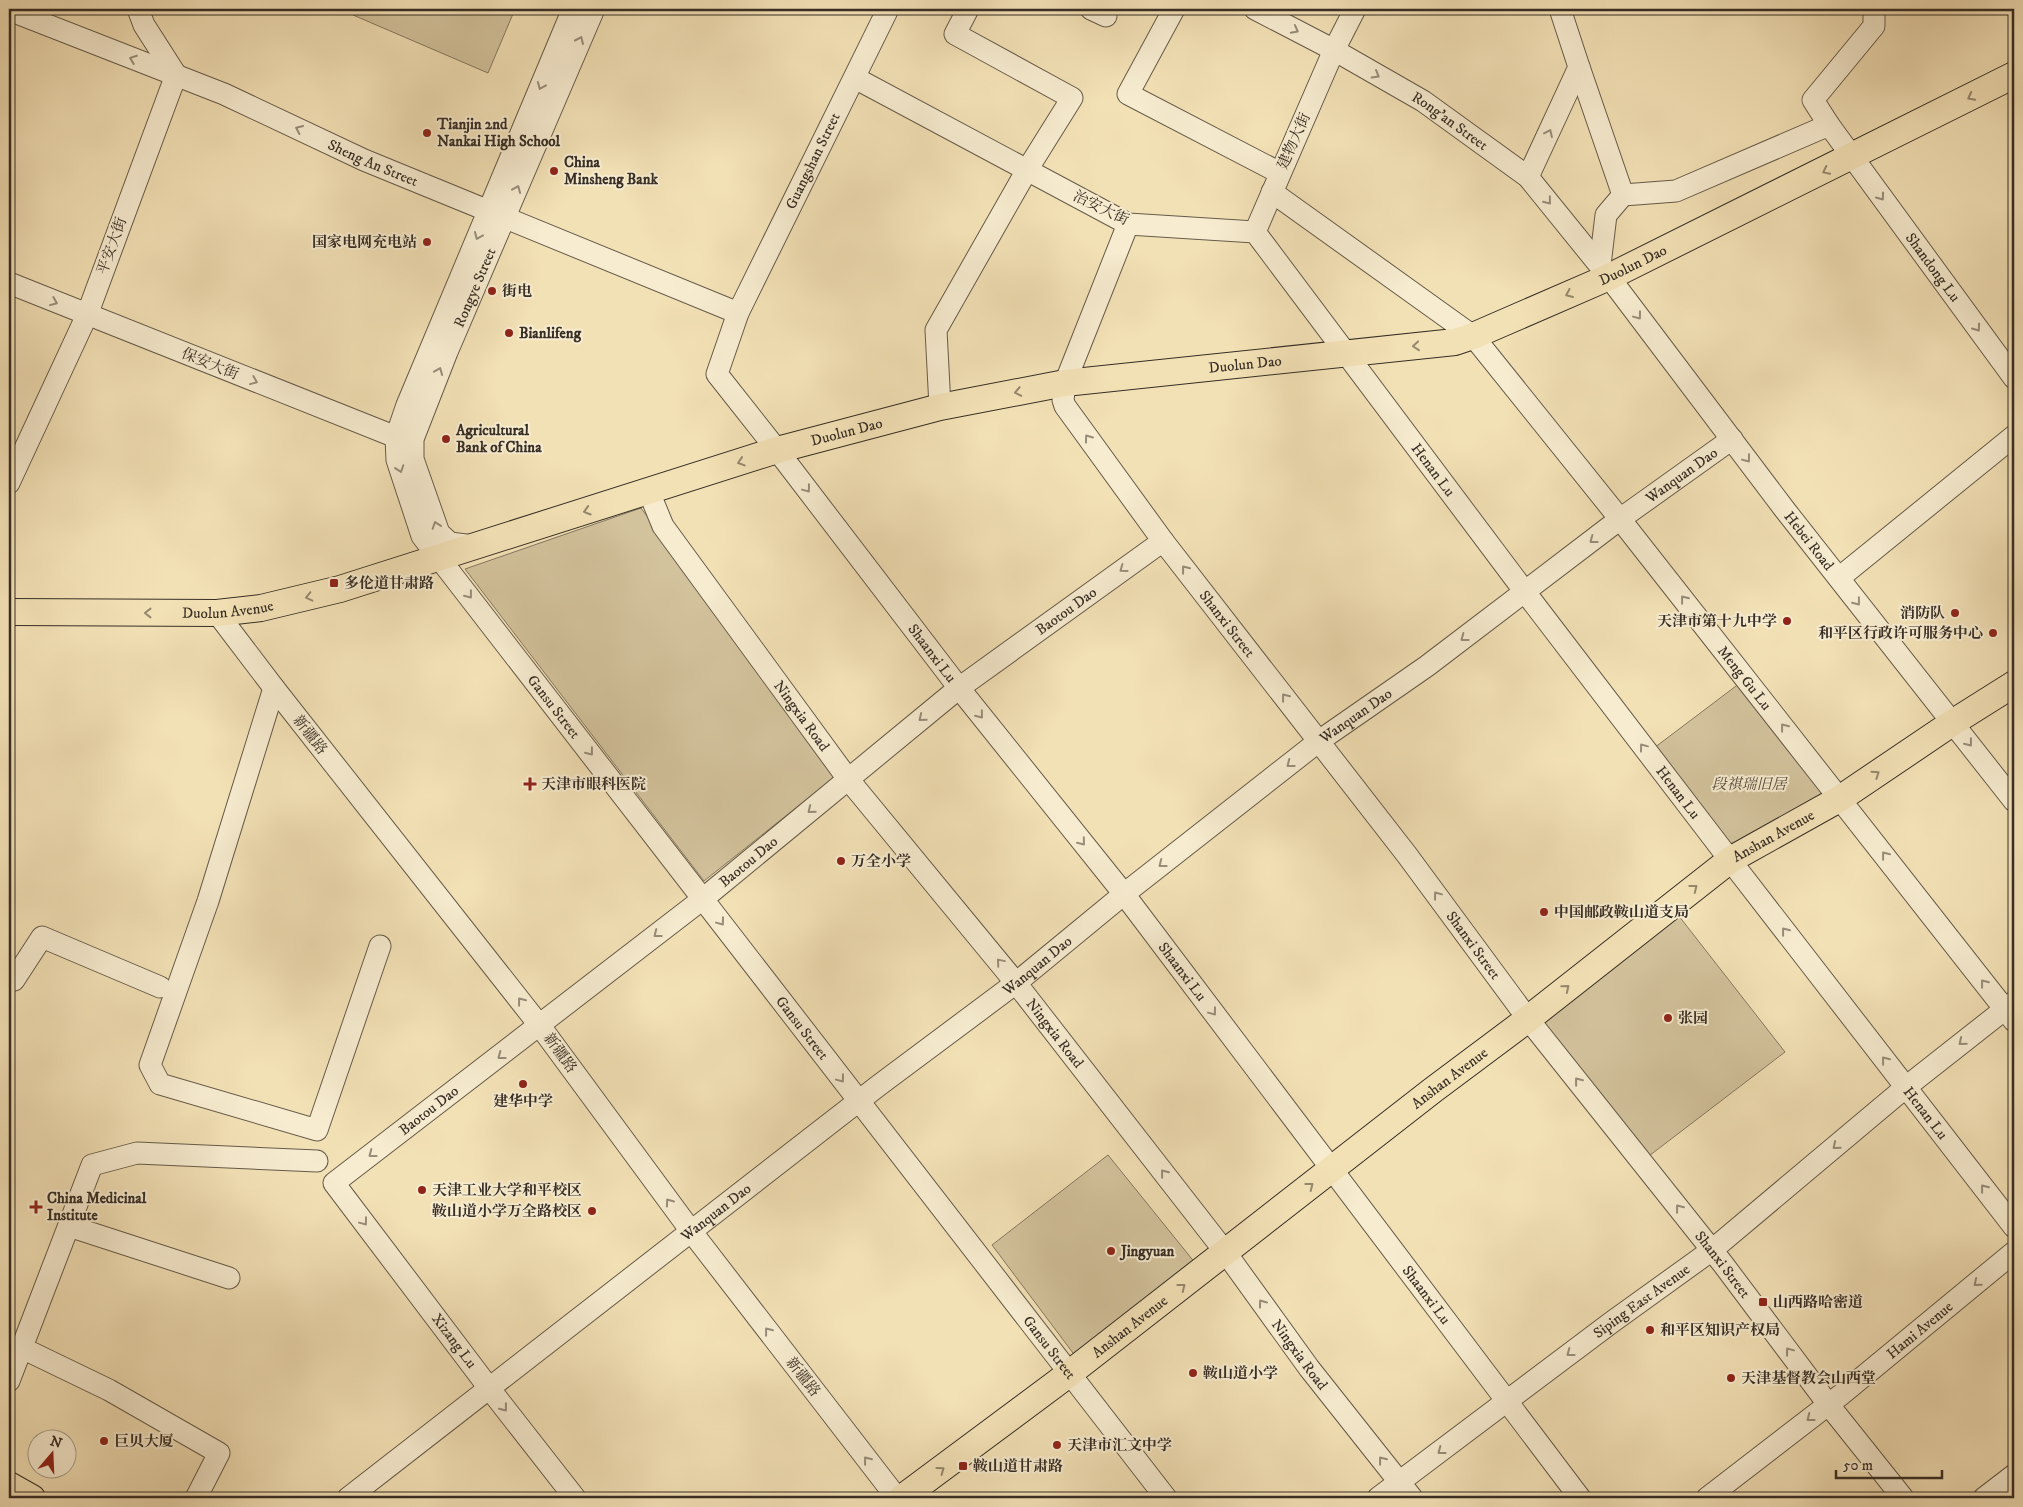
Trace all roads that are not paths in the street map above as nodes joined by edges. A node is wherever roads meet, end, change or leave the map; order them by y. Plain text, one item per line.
1 (138, 9) edge
2 (573, 9) edge
3 (594, 9) edge
4 (888, 9) edge
5 (968, 9) edge
6 (1174, 9) edge
7 (1255, 9) edge
8 (1354, 9) edge
9 (1560, 9) edge
10 (1874, 9) edge
11 (9, 10) edge
12 (1334, 50) junction
13 (1579, 67) junction
14 (176, 75) junction
15 (2014, 75) edge
16 (855, 78) junction
17 (1829, 125) junction
18 (1852, 157) junction
19 (1026, 170) junction
20 (1528, 177) junction
21 (1276, 182) junction
22 (1623, 195) junction
23 (496, 214) junction
24 (1128, 224) junction
25 (1255, 232) junction
26 (1604, 271) junction
27 (9, 283) edge
28 (738, 313) junction
29 (87, 315) junction
30 (1473, 336) junction
31 (1346, 353) junction
32 (2014, 378) edge
33 (1065, 383) junction
34 (940, 407) junction
35 (2014, 436) edge
36 (405, 438) junction
37 (1732, 439) junction
38 (777, 450) junction
39 (9, 484) edge
40 (649, 492) junction
41 (1620, 519) junction
42 (1163, 541) junction
43 (474, 546) junction
44 (439, 557) junction
45 (1838, 578) junction
46 (1525, 592) junction
47 (9, 612) edge
48 (217, 613) junction
49 (2014, 684) edge
50 (274, 688) junction
51 (959, 688) junction
52 (1952, 722) junction
53 (1320, 741) junction
54 (848, 779) junction
55 (1841, 798) junction
56 (2014, 801) edge
57 (1730, 860) junction
58 (1124, 894) junction
59 (704, 898) junction
60 (380, 946) dead end
61 (9, 978) edge
62 (1016, 983) junction
63 (160, 987) dead end
64 (2011, 1011) edge
65 (1528, 1019) junction
66 (540, 1026) junction
67 (1906, 1087) junction
68 (858, 1101) junction
69 (317, 1161) dead end
70 (1331, 1170) junction
71 (334, 1183) joint
72 (68, 1226) junction
73 (2014, 1227) edge
74 (691, 1232) junction
75 (1712, 1250) junction
76 (2014, 1252) edge
77 (1226, 1253) junction
78 (229, 1278) dead end
79 (22, 1348) junction
80 (1070, 1373) junction
81 (9, 1381) edge
82 (489, 1388) junction
83 (1506, 1401) junction
84 (1828, 1404) junction
85 (2014, 1475) edge
86 (9, 1486) edge
87 (1406, 1490) edge
88 (32, 1498) edge
89 (196, 1498) edge
90 (348, 1498) edge
91 (575, 1498) edge
92 (897, 1498) edge
93 (902, 1498) edge
94 (1166, 1498) edge
95 (1378, 1498) edge
96 (1580, 1498) edge
97 (1707, 1498) edge
98 (1903, 1498) edge
99 (1984, 1498) edge

1 - 14 street
2 -> 23 street, Rongye Street
23 -> 3 street, Rongye Street
4 - 16 street, Guangshan Street
5 - 19 street
6 - 21 street, Meng Gu Lu
7 -> 12 street, Rong'an Street
8 - 12 street, 建物大街
9 - 13 street
10 - 17 street, Shandong Lu
14 -> 11 street, Sheng An Street
12 -> 20 street, Rong'an Street
12 - 21 street, 建物大街
20 -> 13 street
13 - 22 street
23 -> 14 street, Sheng An Street
14 - 29 street, 平安大街
15 -> 18 main road, Duolun Dao
16 - 19 street, 治安大街
16 - 28 street, Guangshan Street
17 - 18 street, Shandong Lu
17 - 22 street
18 -> 26 main road, Duolun Dao
18 -> 32 street, Shandong Lu
19 - 24 street, 治安大街
19 - 34 street
20 -> 26 street, Rong'an Street
21 - 25 street, 建物大街
21 - 30 street, Meng Gu Lu
22 - 26 street
23 - 28 street, Sheng An Street
23 - 36 street, Rongye Street
24 - 25 street, 治安大街
24 - 33 street
25 - 31 street
26 -> 30 main road, Duolun Dao
26 -> 37 street, Hebei Road
27 -> 29 street, 保安大街
28 - 38 street, Guangshan Street
29 -> 36 street, 保安大街
29 - 39 street, 平安大街
30 -> 31 main road, Duolun Dao
30 - 41 street, Meng Gu Lu
31 - 33 main road, Duolun Dao
31 - 46 street, Henan Lu
33 -> 34 main road, Duolun Dao
42 -> 33 street, Shanxi Street
34 - 38 main road, Duolun Dao
35 - 45 street
43 -> 36 street, Rongye Street
36 -> 44 street, Rongye Street
37 - 41 street, Wanquan Dao
37 -> 45 street, Hebei Road
38 -> 40 main road, Duolun Dao
38 -> 51 street, Shaanxi Lu
40 -> 43 main road, Duolun Dao
40 - 54 street, Ningxia Road
41 -> 46 street, Wanquan Dao
55 -> 41 street, Meng Gu Lu
42 -> 51 street, Baotou Dao
53 -> 42 street, Shanxi Street
43 - 44 main road, Duolun Dao
44 -> 48 main road, Duolun Avenue
44 -> 59 street, Gansu Street
45 -> 52 street, Hebei Road
46 -> 53 street, Wanquan Dao
57 -> 46 street, Henan Lu
48 -> 47 main road, Duolun Avenue
48 - 50 street, 新疆路
49 - 52 main road, Anshan Avenue
50 - 60 street
66 -> 50 street, 新疆路
51 -> 54 street, Baotou Dao
51 -> 58 street, Shaanxi Lu
55 -> 52 main road, Anshan Avenue
52 -> 56 street, Hebei Road
53 -> 58 street, Wanquan Dao
65 -> 53 street, Shanxi Street
54 -> 59 street, Baotou Dao
62 -> 54 street, Ningxia Road
55 - 57 main road, Anshan Avenue
64 -> 55 street, Meng Gu Lu
65 -> 57 main road, Anshan Avenue
67 -> 57 street, Henan Lu
58 - 62 street, Wanquan Dao
58 -> 70 street, Shaanxi Lu
59 -> 66 street, Baotou Dao
59 -> 68 street, Gansu Street
61 - 63 street
62 - 68 street, Wanquan Dao
77 -> 62 street, Ningxia Road
64 -> 67 street, Siping East Avenue
65 - 70 main road, Anshan Avenue
75 -> 65 street, Shanxi Street
66 -> 71 street, Baotou Dao
74 -> 66 street, 新疆路
73 -> 67 street, Henan Lu
67 -> 75 street, Siping East Avenue
68 - 74 street, Wanquan Dao
68 - 80 street, Gansu Street
69 - 72 street
77 -> 70 main road, Anshan Avenue
70 - 83 street, Shaanxi Lu
71 -> 82 street, Xizang Lu
72 - 78 street
72 - 79 street
74 - 82 street, Wanquan Dao
92 -> 74 street, 新疆路
75 -> 83 street, Siping East Avenue
84 -> 75 street, Shanxi Street
76 -> 84 street, Hami Avenue
80 -> 77 main road, Anshan Avenue
87 -> 77 street, Ningxia Road
79 - 81 street
79 - 89 street
93 -> 80 main road, Anshan Avenue
80 - 94 street, Gansu Street
82 - 90 street, Wanquan Dao
82 -> 91 street, Xizang Lu
83 -> 87 street, Siping East Avenue
83 - 96 street, Shaanxi Lu
84 -> 97 street, Hami Avenue
84 - 98 street, Shanxi Street
85 - 99 street
86 - 88 main road
87 - 95 street, Siping East Avenue

